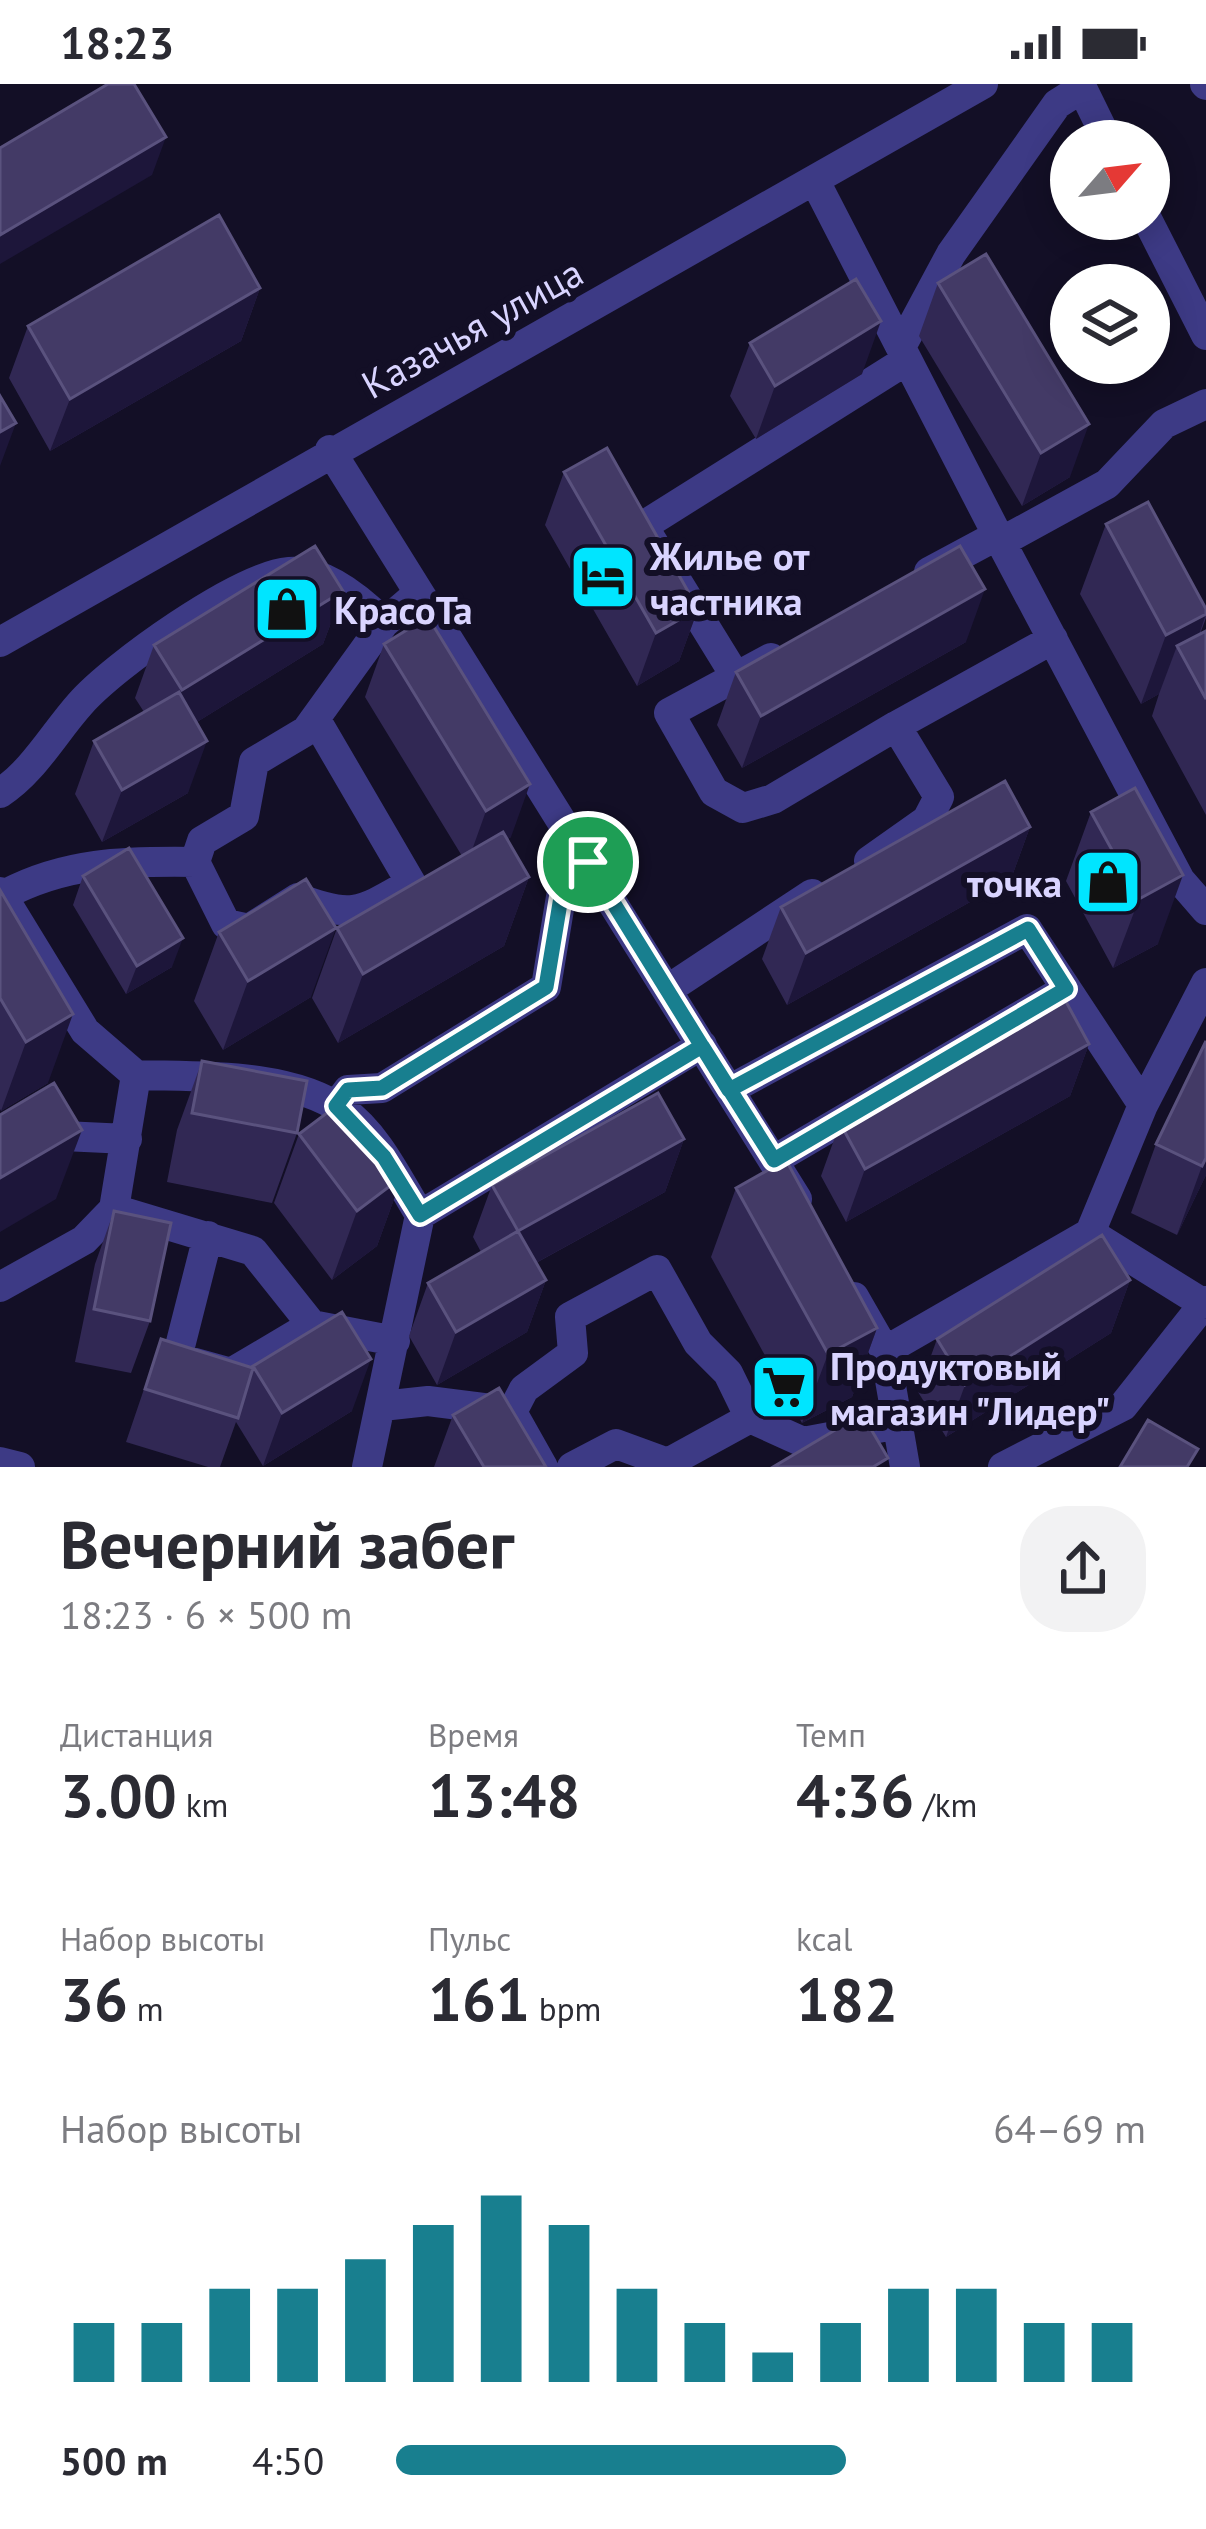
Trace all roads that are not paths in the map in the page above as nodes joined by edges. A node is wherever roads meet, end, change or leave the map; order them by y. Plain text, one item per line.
1 (983, 84) edge
2 (1081, 86) edge
3 (1098, 120) edge
4 (816, 184) junction
5 (1158, 240) edge
6 (1206, 335) edge
7 (904, 354) junction
8 (1206, 404) edge
9 (330, 450) junction
10 (1000, 538) junction
11 (897, 590) edge
12 (419, 593) junction
13 (384, 622) junction
14 (1053, 639) junction
15 (0, 642) edge
16 (797, 644) edge
17 (736, 676) junction
18 (316, 720) junction
19 (896, 725) junction
20 (0, 793) edge
21 (194, 862) junction
22 (588, 862) junction
23 (1, 894) edge
24 (1206, 910) edge
25 (1206, 983) edge
26 (1066, 989) junction
27 (667, 990) junction
28 (702, 1046) junction
29 (136, 1075) junction
30 (729, 1090) junction
31 (336, 1106) junction
32 (1144, 1106) junction
33 (0, 1133) edge
34 (127, 1139) junction
35 (774, 1160) junction
36 (114, 1209) junction
37 (420, 1215) junction
38 (1090, 1233) junction
39 (818, 1234) edge
40 (208, 1236) junction
41 (839, 1272) edge
42 (0, 1287) edge
43 (1205, 1303) edge
44 (312, 1325) junction
45 (395, 1341) junction
46 (884, 1352) junction
47 (382, 1406) junction
48 (1123, 1406) junction
49 (512, 1412) junction
50 (750, 1418) junction
51 (899, 1424) junction
52 (1080, 1428) junction
53 (1148, 1432) edge
54 (0, 1462) edge
55 (20, 1467) edge
56 (367, 1467) edge
57 (543, 1467) edge
58 (572, 1467) edge
59 (905, 1467) edge
60 (1003, 1467) edge
61 (1059, 1467) edge

1 - 4 street, Казачья улица
2 - 3 street
2 - 7 street
4 - 7 street
4 - 9 street, Казачья улица
5 - 6 street
7 - 10 street
7 - 17 street
8 - 10 street
9 - 12 street
9 - 15 street, Казачья улица
10 - 11 street
10 - 14 street
12 - 13 street
12 - 22 street
13 - 18 street
13 - 20 street
14 - 19 street
14 - 24 street
16 - 17 street
17 - 19 street
18 - 21 street
18 - 21 street
19 - 27 street
21 - 23 street
22 - 27 street
22 - 31 street
23 - 29 street
25 - 32 street
26 - 30 street
26 - 32 street
26 - 35 street
27 - 28 street
28 - 30 street
28 - 37 street
29 - 31 street
29 - 34 street
30 - 35 street
31 - 37 street
32 - 38 street
33 - 34 street
34 - 36 street
35 - 39 street
36 - 40 street
36 - 42 street
37 - 45 street
38 - 43 street
38 - 46 street
40 - 44 street
40 - 44 street
41 - 46 street
43 - 48 street
44 - 45 street
45 - 47 street
46 - 51 street
47 - 49 street
47 - 56 street
48 - 52 street
48 - 53 street
49 - 50 street
49 - 57 street
50 - 51 street
50 - 58 street
51 - 59 street
52 - 60 street
52 - 61 street
54 - 55 street

